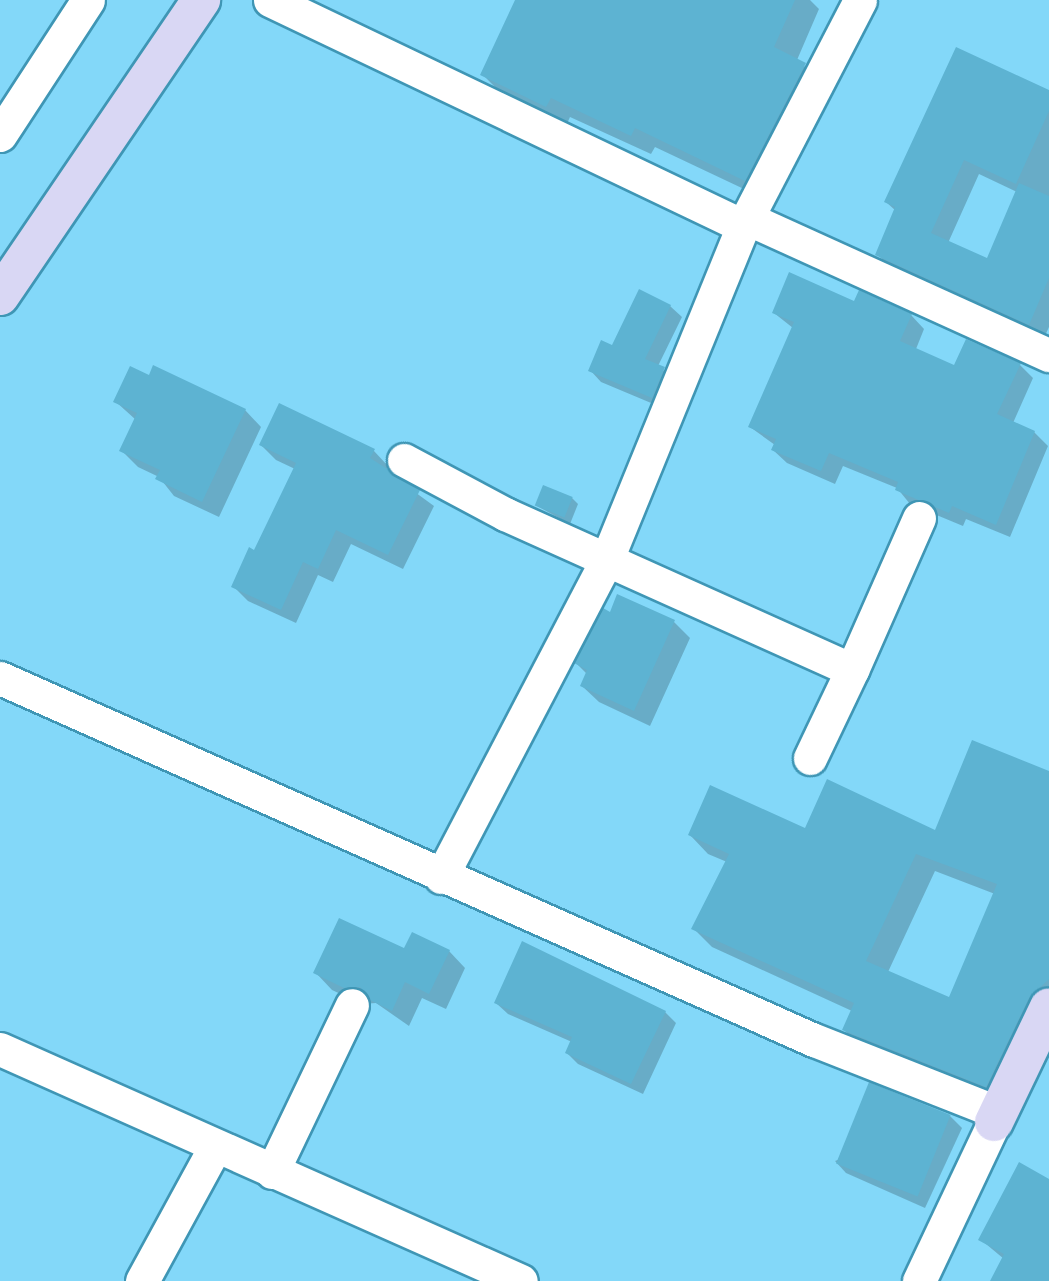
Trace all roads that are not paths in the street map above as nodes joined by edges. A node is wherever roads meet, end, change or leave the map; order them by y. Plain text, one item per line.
1 (88, 0) edge
2 (201, 0) edge
3 (270, 0) edge
4 (860, 0) edge
5 (0, 135) edge
6 (743, 226) junction
7 (0, 296) edge
8 (1049, 355) edge
9 (404, 460) dead end
10 (919, 518) dead end
11 (607, 559) junction
12 (852, 670) junction
13 (0, 678) edge
14 (810, 758) dead end
15 (441, 877) junction
16 (352, 1005) dead end
17 (1049, 1007) edge
18 (0, 1049) edge
19 (996, 1118) junction
20 (215, 1147) junction
21 (272, 1172) junction
22 (142, 1281) edge
23 (521, 1281) edge
24 (919, 1281) edge

1 - 5 street
2 - 7 street
3 - 6 street
4 - 6 street
6 - 8 street
6 - 11 street
9 - 11 street
10 - 12 street
11 - 12 street
11 - 15 street
12 - 14 street
13 - 15 street
15 - 19 street
16 - 21 street
17 - 19 street
18 - 20 street
19 - 24 street
20 - 21 street
20 - 22 street
21 - 23 street

